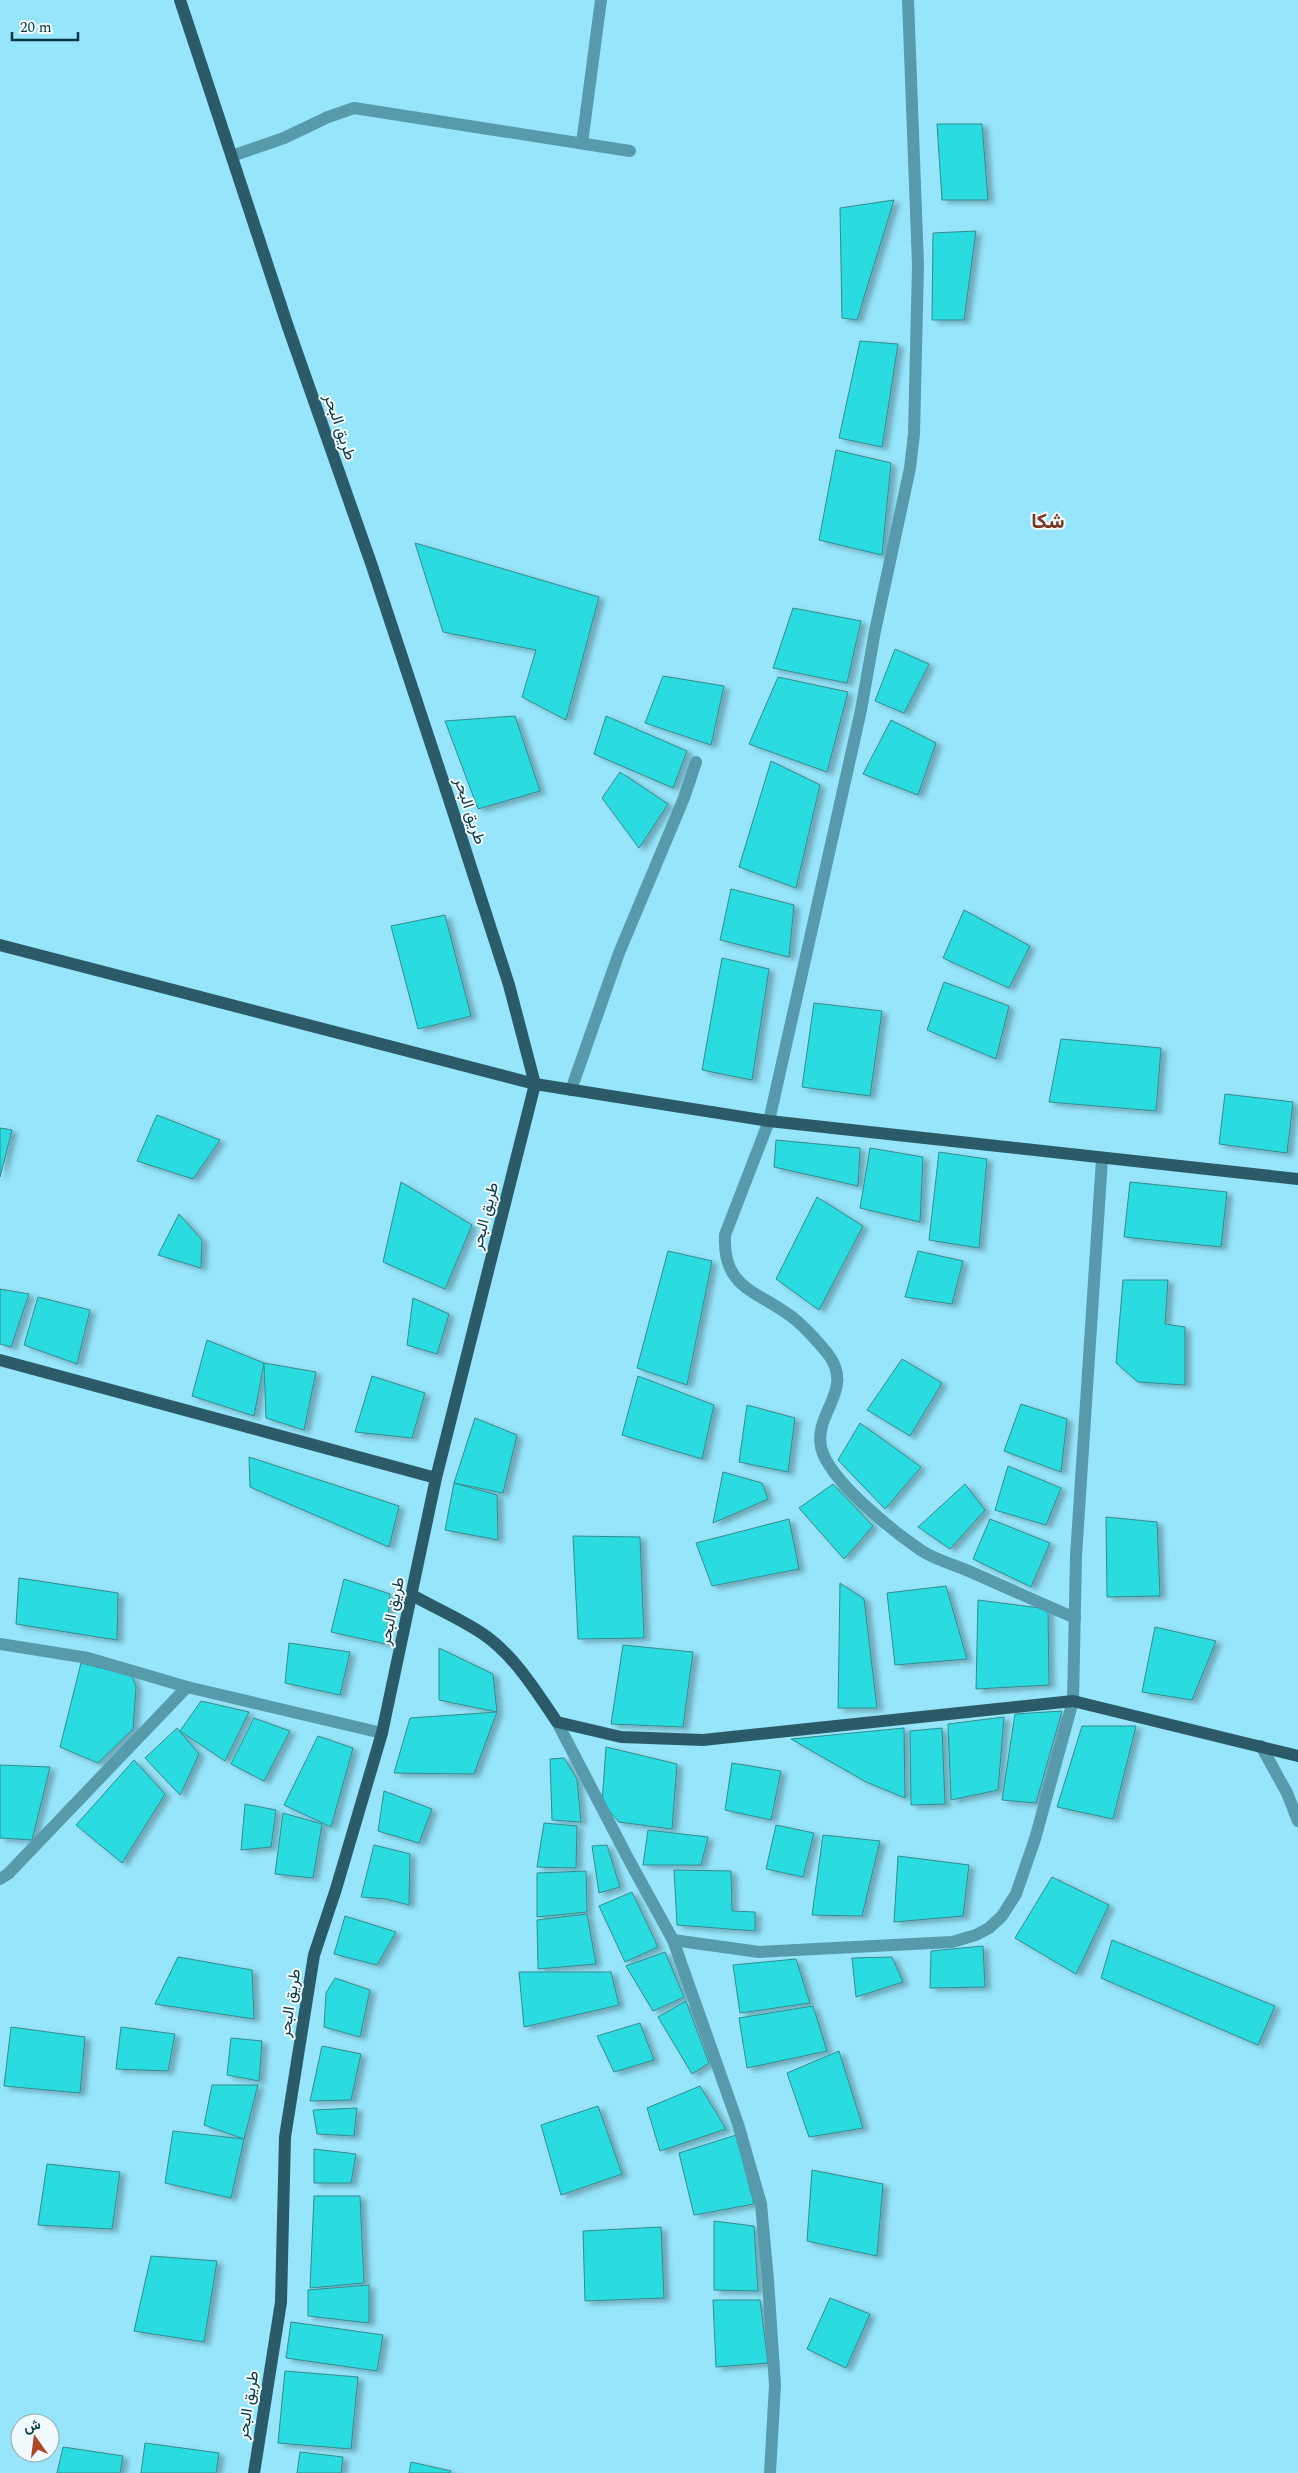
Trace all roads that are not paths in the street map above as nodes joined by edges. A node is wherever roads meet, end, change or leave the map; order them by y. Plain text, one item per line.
1 (180, 0) edge
2 (601, 0) edge
3 (908, 0) edge
4 (582, 143) junction
5 (630, 150) dead end
6 (232, 156) junction
7 (696, 762) dead end
8 (0, 945) edge
9 (535, 1084) junction
10 (571, 1090) junction
11 (769, 1121) junction
12 (1102, 1159) junction
13 (1298, 1179) edge
14 (0, 1360) edge
15 (436, 1478) junction
16 (412, 1595) junction
17 (1075, 1618) junction
18 (0, 1644) edge
19 (187, 1686) junction
20 (1074, 1701) junction
21 (557, 1722) junction
22 (382, 1733) junction
23 (1262, 1746) junction
24 (1298, 1756) edge
25 (1298, 1821) edge
26 (0, 1879) edge
27 (673, 1940) junction
28 (254, 2473) edge
29 (770, 2473) edge

1 - 6 main road, طريق البحر
2 - 4 street
3 - 11 street
4 - 5 street
4 - 6 street
6 - 9 main road, طريق البحر
7 - 10 street
8 - 9 main road
9 - 10 main road
9 - 15 main road, طريق البحر
10 - 11 main road
11 - 12 main road
11 - 17 street
12 - 13 main road
12 - 17 street
14 - 15 main road
15 - 16 main road, طريق البحر
16 - 21 main road
16 - 22 main road, طريق البحر
17 - 20 street
18 - 19 street
19 - 22 street
19 - 26 street
20 - 21 main road
20 - 23 main road
20 - 27 street
21 - 27 street
22 - 28 main road, طريق البحر
23 - 24 main road
23 - 25 street
27 - 29 street

